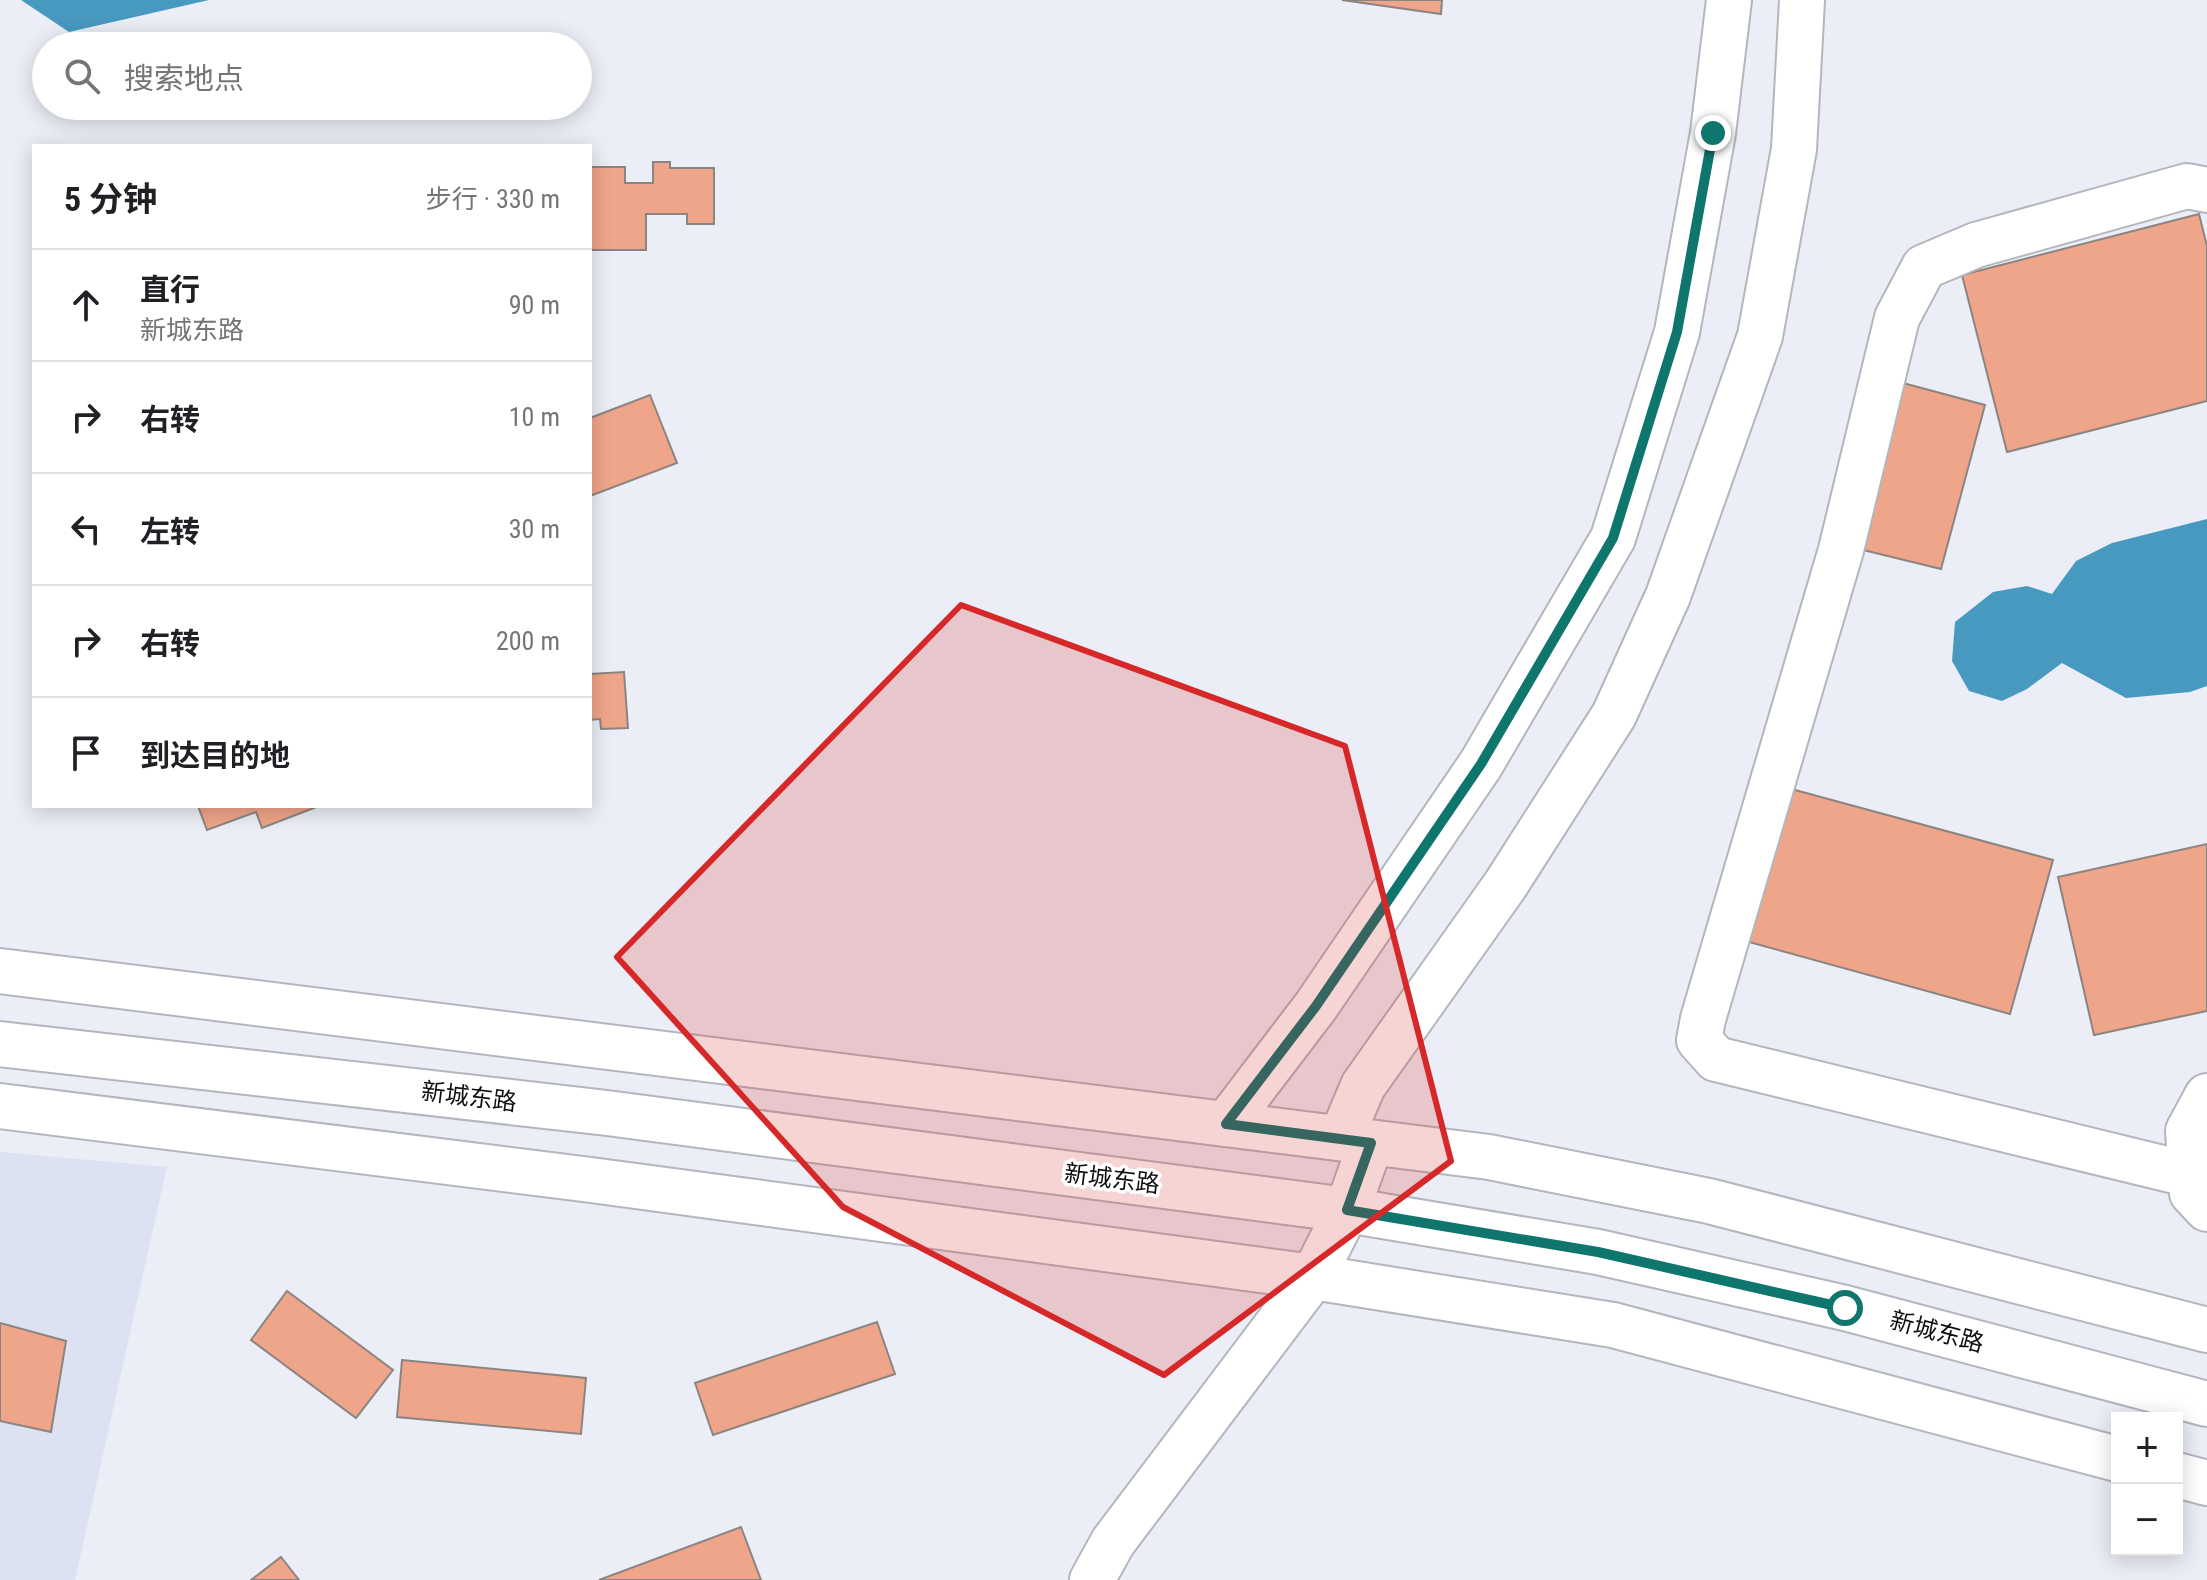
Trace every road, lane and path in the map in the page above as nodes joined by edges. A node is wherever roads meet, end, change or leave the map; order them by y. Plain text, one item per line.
1 (1729, 0) edge
2 (1802, 0) edge
3 (2207, 190) edge
4 (0, 971) edge
5 (0, 1044) edge
6 (2207, 1096) edge
7 (0, 1106) edge
8 (1226, 1124) junction
9 (1356, 1141) junction
10 (2199, 1192) edge
11 (1347, 1210) junction
12 (1313, 1277) junction
13 (2207, 1330) edge
14 (2207, 1404) edge
15 (2111, 1457) edge
16 (2183, 1477) edge
17 (2207, 1483) edge
18 (1092, 1580) edge

1 - 8 main road
2 - 9 main road
3 - 10 main road
4 - 8 main road
5 - 11 main road, 新城东路
6 - 10 main road
7 - 12 main road
8 - 9 main road
9 - 11 main road
9 - 13 main road
11 - 12 main road
11 - 14 main road, 新城东路
12 - 15 main road
12 - 18 main road
16 - 17 main road

